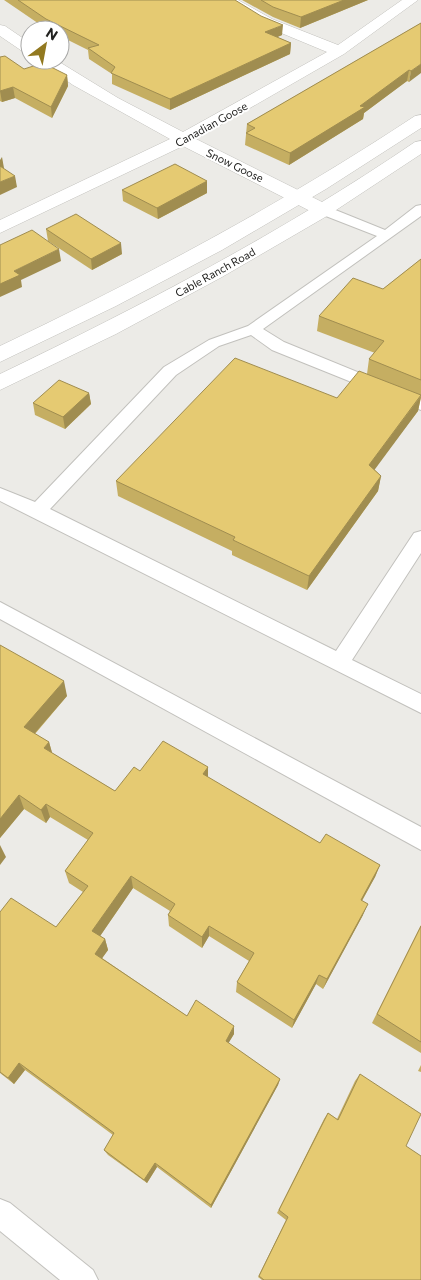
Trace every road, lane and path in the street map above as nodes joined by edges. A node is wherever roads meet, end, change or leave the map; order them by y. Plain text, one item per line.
1 (228, 0) edge
2 (411, 0) edge
3 (0, 29) edge
4 (20, 44) edge
5 (339, 50) junction
6 (20, 55) edge
7 (15, 57) dead end
8 (60, 70) edge
9 (421, 120) edge
10 (183, 139) junction
11 (421, 146) edge
12 (300, 197) junction
13 (421, 209) edge
14 (323, 210) junction
15 (0, 227) edge
16 (387, 235) junction
17 (253, 329) junction
18 (0, 355) edge
19 (0, 383) edge
20 (421, 404) edge
21 (0, 494) edge
22 (38, 511) junction
23 (421, 538) edge
24 (0, 610) edge
25 (339, 663) junction
26 (421, 704) edge
27 (421, 839) edge
28 (0, 1213) edge
29 (83, 1280) edge

1 - 5 street
2 - 5 street, Canadian Goose
3 - 4 street
5 - 10 street, Canadian Goose
6 - 7 street
8 - 10 street, Snow Goose
9 - 12 street, Cable Ranch Road
10 - 12 street, Snow Goose
10 - 15 street, Canadian Goose
11 - 14 street, Cable Ranch Road
12 - 14 street, Snow Goose
12 - 18 street, Cable Ranch Road
13 - 16 lane
14 - 16 lane
14 - 19 street, Cable Ranch Road
16 - 17 lane
17 - 20 lane
17 - 22 lane
21 - 22 lane
22 - 25 lane
23 - 25 lane
24 - 27 lane
25 - 26 lane
28 - 29 lane

